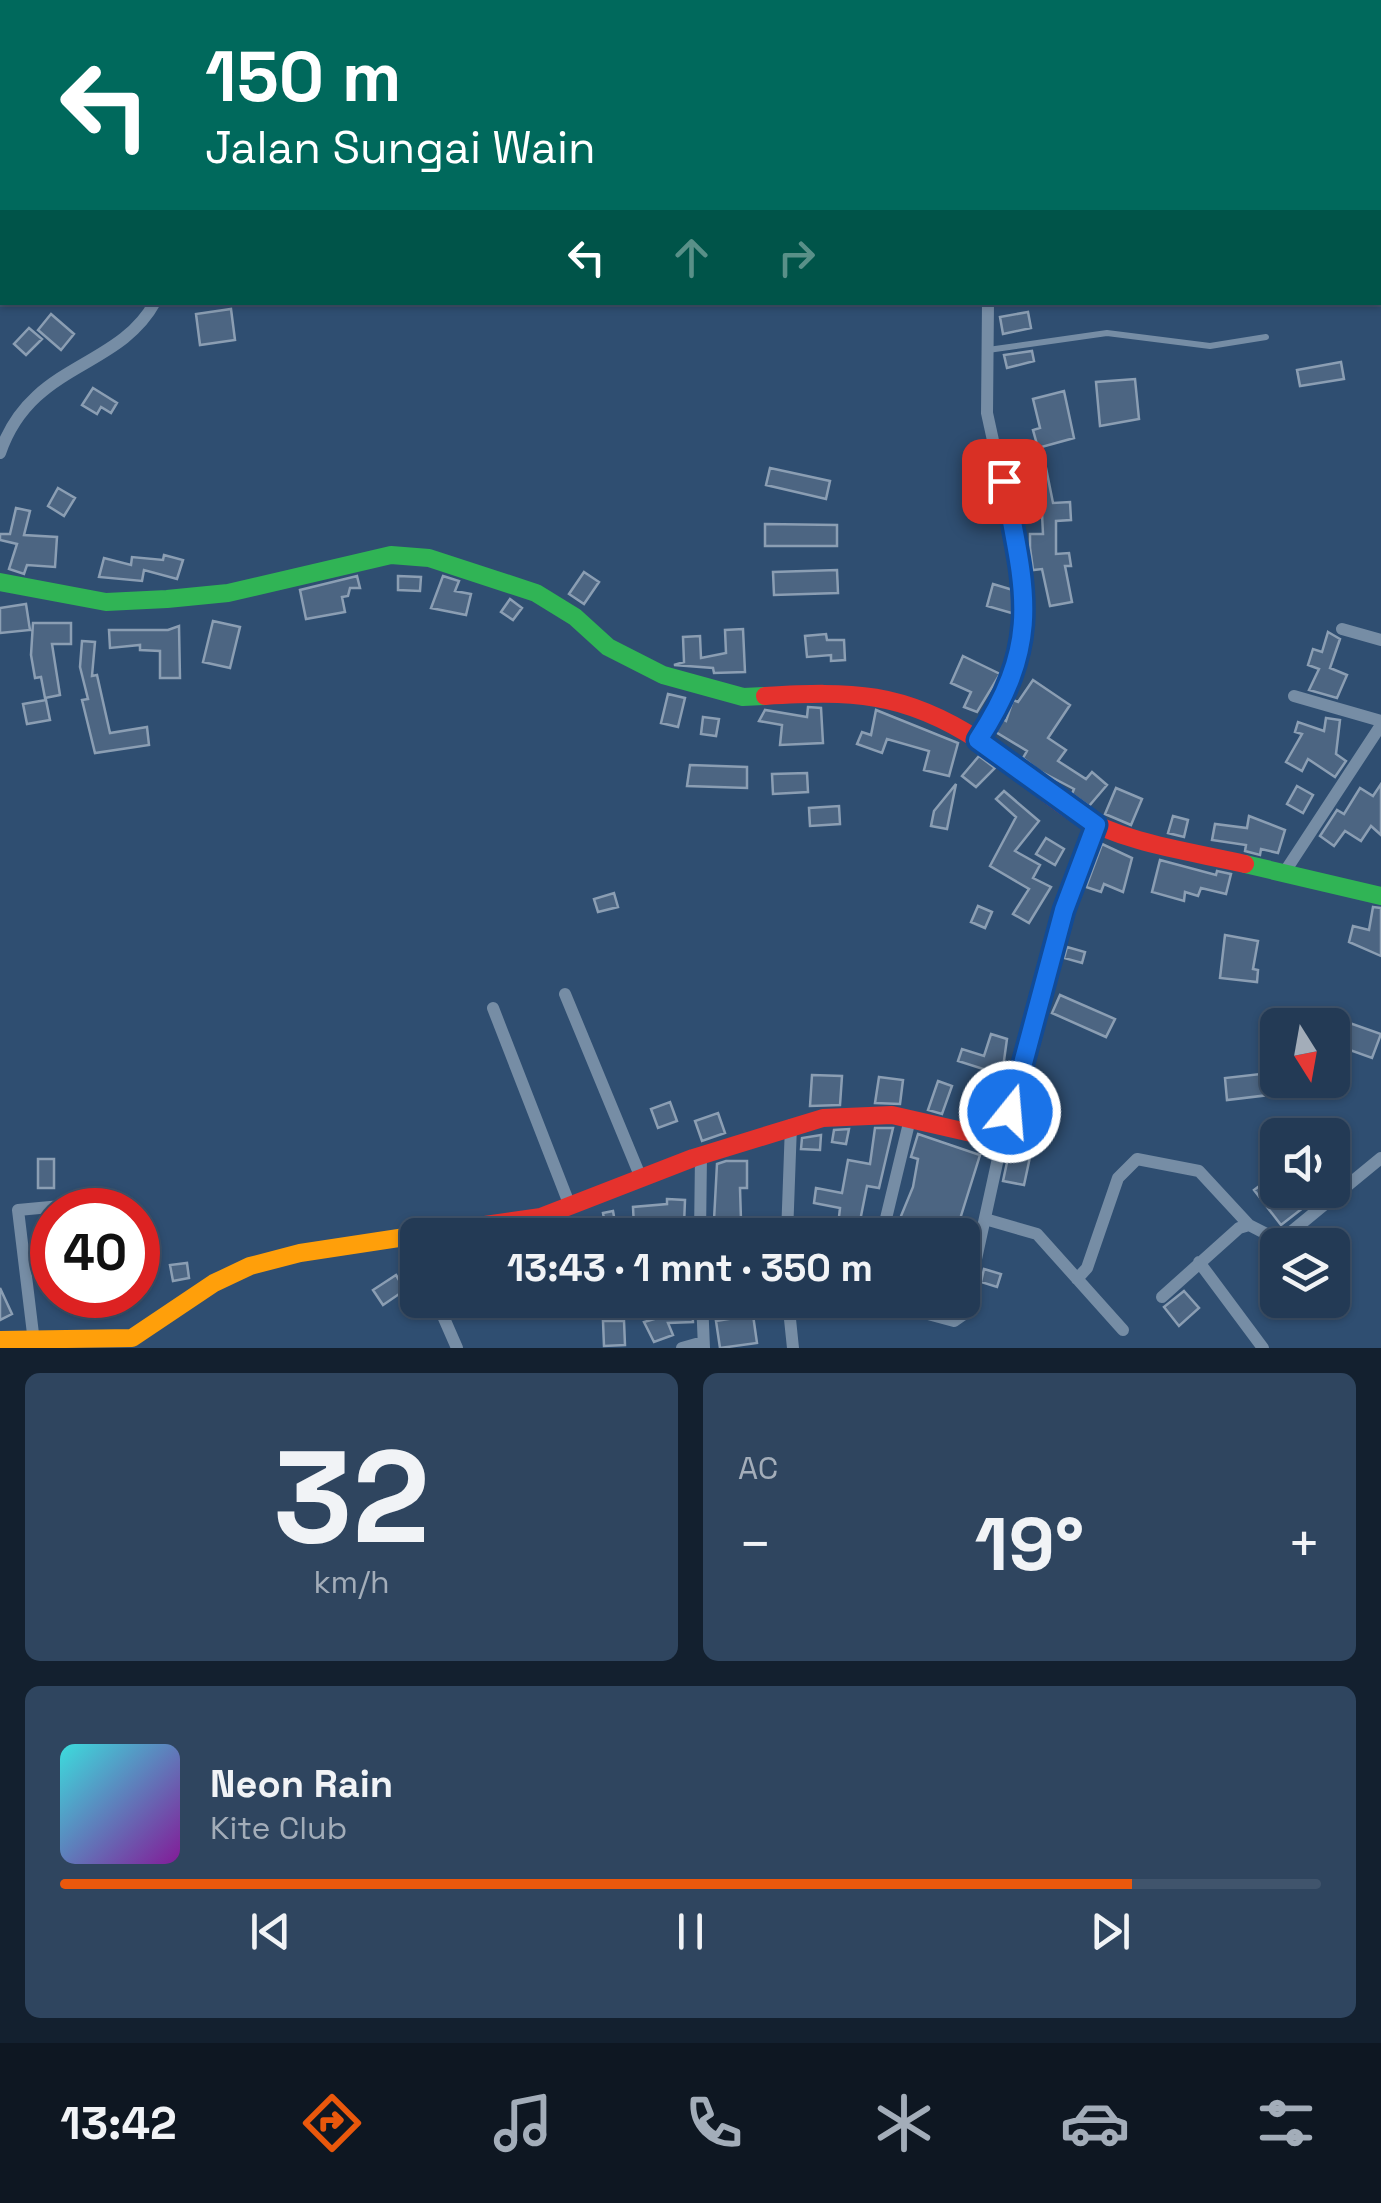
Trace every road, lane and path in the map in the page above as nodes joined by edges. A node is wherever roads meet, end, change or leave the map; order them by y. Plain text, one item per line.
1 (152, 305) edge
2 (988, 305) edge
3 (1266, 337) dead end
4 (987, 350) junction
5 (0, 453) edge
6 (0, 582) edge
7 (1342, 629) dead end
8 (1381, 640) edge
9 (1294, 696) dead end
10 (1380, 726) edge
11 (978, 740) junction
12 (1096, 825) junction
13 (1284, 873) junction
14 (1380, 893) edge
15 (565, 994) dead end
16 (493, 1008) dead end
17 (910, 1119) junction
18 (791, 1125) junction
19 (1002, 1140) junction
20 (702, 1155) junction
21 (1381, 1158) edge
22 (640, 1178) junction
23 (570, 1206) junction
24 (30, 1209) edge
25 (533, 1218) edge
26 (700, 1218) edge
27 (788, 1218) edge
28 (886, 1218) edge
29 (985, 1219) junction
30 (1248, 1226) junction
31 (400, 1237) edge
32 (980, 1243) edge
33 (1200, 1262) junction
34 (1077, 1278) junction
35 (1162, 1297) dead end
36 (30, 1309) edge
37 (31, 1318) edge
38 (444, 1318) edge
39 (703, 1318) edge
40 (790, 1318) edge
41 (1123, 1330) dead end
42 (0, 1340) edge
43 (34, 1342) junction
44 (134, 1343) edge
45 (704, 1345) edge
46 (457, 1348) edge
47 (682, 1348) edge
48 (792, 1348) edge
49 (1263, 1348) edge

1 - 5 street
2 - 4 street
3 - 4 lane
4 - 11 street
6 - 11 street
7 - 8 street
9 - 10 street
10 - 13 street
11 - 12 street
12 - 13 street
12 - 19 street
13 - 14 street
15 - 22 street
16 - 23 street
17 - 18 street
17 - 19 street
17 - 28 street
18 - 20 street
18 - 27 street
19 - 29 street
20 - 22 street
20 - 26 street
21 - 30 street
22 - 23 street
23 - 25 street
24 - 36 street
29 - 32 street
29 - 34 street
30 - 33 street
30 - 34 street
31 - 44 street
33 - 35 street
33 - 49 street
34 - 41 street
37 - 43 street
38 - 46 street
39 - 45 street
40 - 48 street
42 - 43 street
43 - 44 street
45 - 47 street

